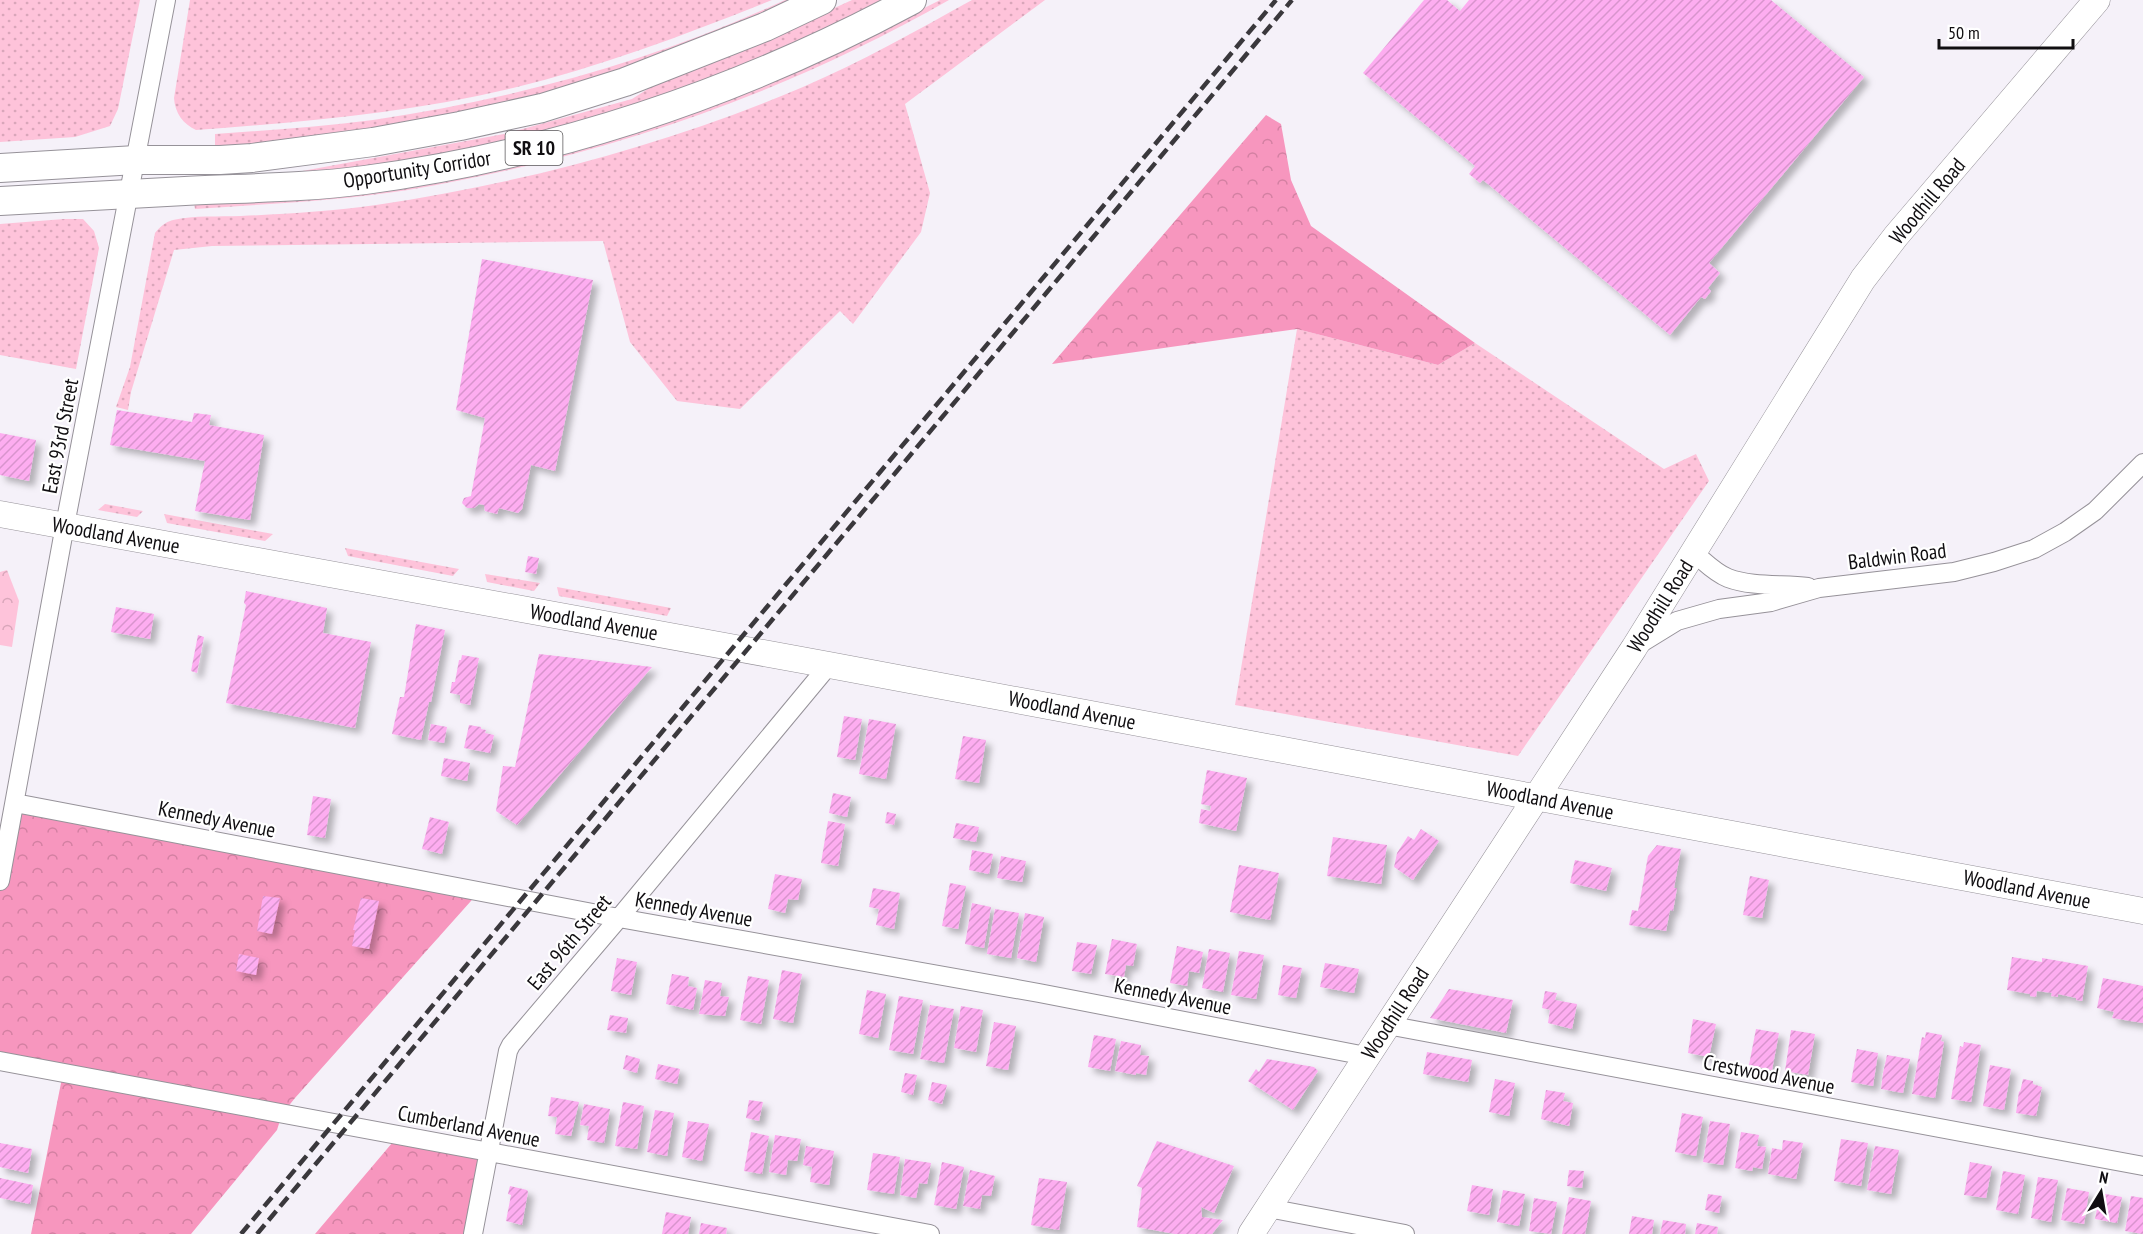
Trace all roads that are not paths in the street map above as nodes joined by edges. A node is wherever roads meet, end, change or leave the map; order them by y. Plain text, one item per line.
1 (166, 0) edge
2 (822, 0) edge
3 (912, 0) edge
4 (2097, 0) edge
5 (136, 160) junction
6 (0, 168) edge
7 (130, 194) junction
8 (0, 201) edge
9 (2143, 463) edge
10 (0, 514) edge
11 (65, 525) junction
12 (1694, 553) junction
13 (1819, 588) junction
14 (1634, 648) junction
15 (829, 665) junction
16 (1536, 797) junction
17 (15, 803) junction
18 (0, 881) edge
19 (2143, 910) edge
20 (619, 918) junction
21 (1387, 1025) junction
22 (1366, 1056) junction
23 (0, 1061) edge
24 (489, 1153) junction
25 (2143, 1166) edge
26 (1268, 1208) junction
27 (473, 1234) edge
28 (930, 1234) edge
29 (1251, 1234) edge
30 (1405, 1234) edge

1 - 5 street, East 93rd Street
2 - 5 main road, Opportunity Corridor / SR 10
3 - 7 main road, Opportunity Corridor / SR 10
4 - 12 main road, Woodhill Road
5 - 6 main road, Opportunity Corridor / SR 10
5 - 7 street, East 93rd Street
7 - 8 main road, Opportunity Corridor / SR 10
7 - 11 street, East 93rd Street
9 - 13 street, Baldwin Road
10 - 11 main road, Woodland Avenue
11 - 15 main road, Woodland Avenue
11 - 17 street, East 93rd Street
12 - 13 street
12 - 14 main road, Woodhill Road
13 - 14 street, Baldwin Road
14 - 16 main road, Woodhill Road
15 - 16 main road, Woodland Avenue
15 - 20 street, East 96th Street
16 - 19 main road, Woodland Avenue
16 - 21 main road, Woodhill Road
17 - 18 street, East 93rd Street
17 - 20 street, Kennedy Avenue
20 - 22 street, Kennedy Avenue
20 - 24 street, East 96th Street
21 - 22 main road, Woodhill Road
21 - 25 street, Crestwood Avenue
22 - 26 main road, Woodhill Road
23 - 24 street, Cumberland Avenue
24 - 27 street, East 96th Street
24 - 28 street, Cumberland Avenue
26 - 29 main road, Woodhill Road
26 - 30 street

